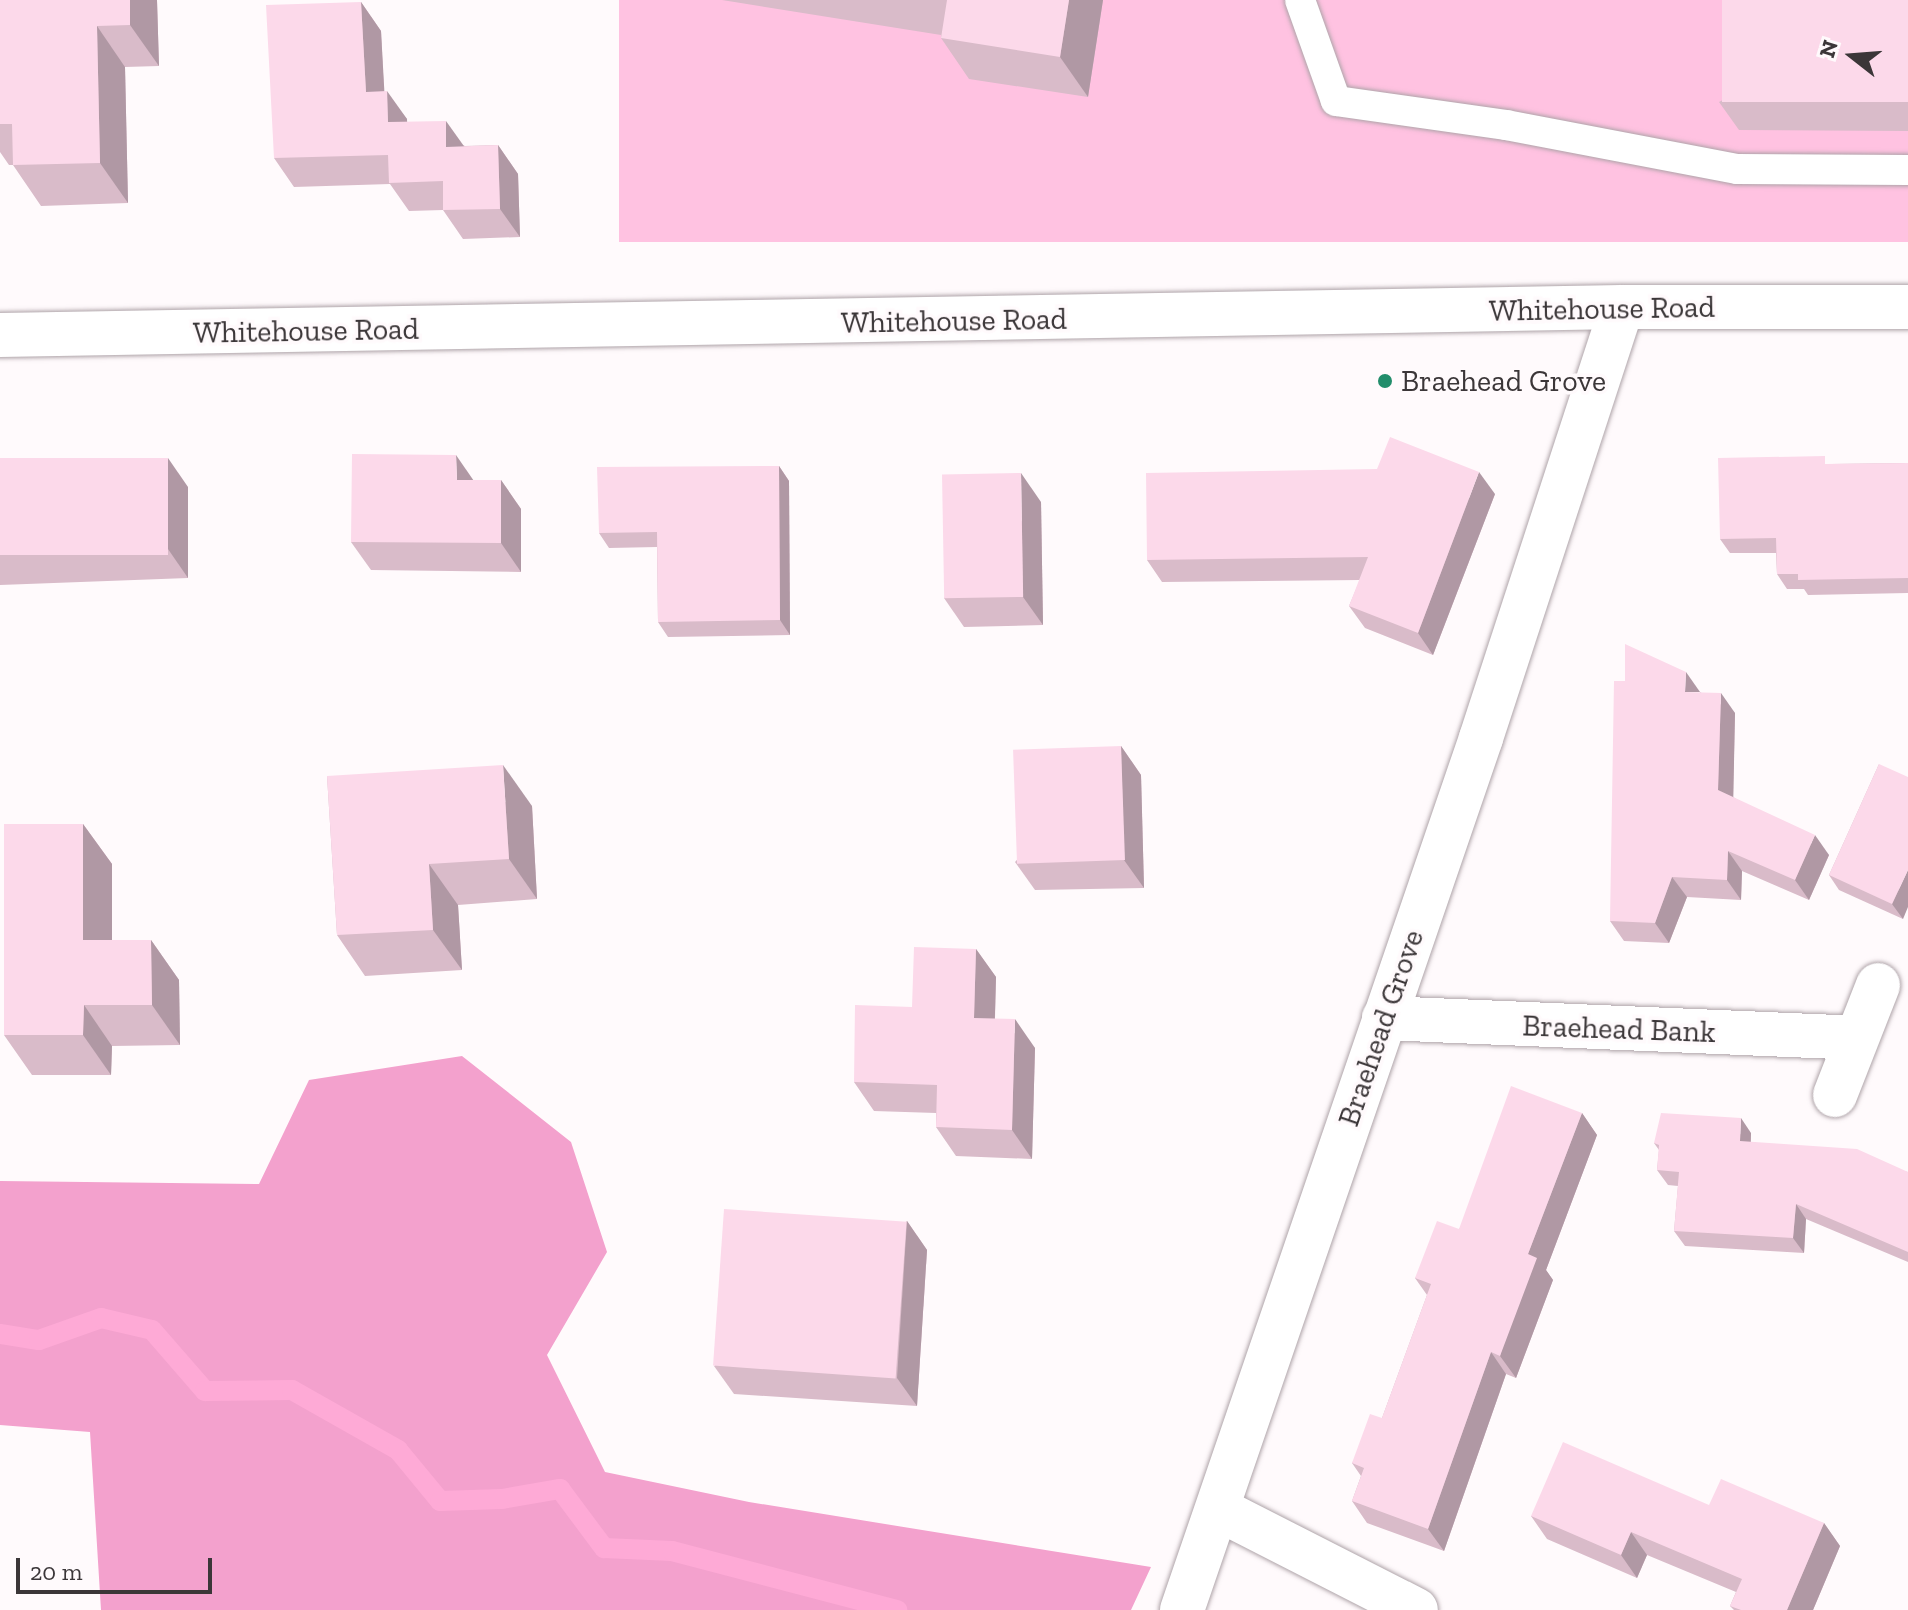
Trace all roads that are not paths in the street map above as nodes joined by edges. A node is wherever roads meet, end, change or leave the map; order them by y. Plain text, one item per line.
1 (1300, 0) edge
2 (1908, 170) edge
3 (1622, 307) junction
4 (1908, 307) edge
5 (0, 335) edge
6 (1878, 985) dead end
7 (1384, 1018) junction
8 (1855, 1038) junction
9 (1835, 1095) dead end
10 (1218, 1509) junction
11 (1182, 1610) edge
12 (1416, 1610) edge

1 - 2 lane
3 - 4 street, Whitehouse Road
3 - 5 street, Whitehouse Road
3 - 7 street, Braehead Grove
6 - 8 street
7 - 8 street, Braehead Bank
7 - 10 street, Braehead Grove
8 - 9 street
10 - 11 street, Braehead Grove
10 - 12 street

